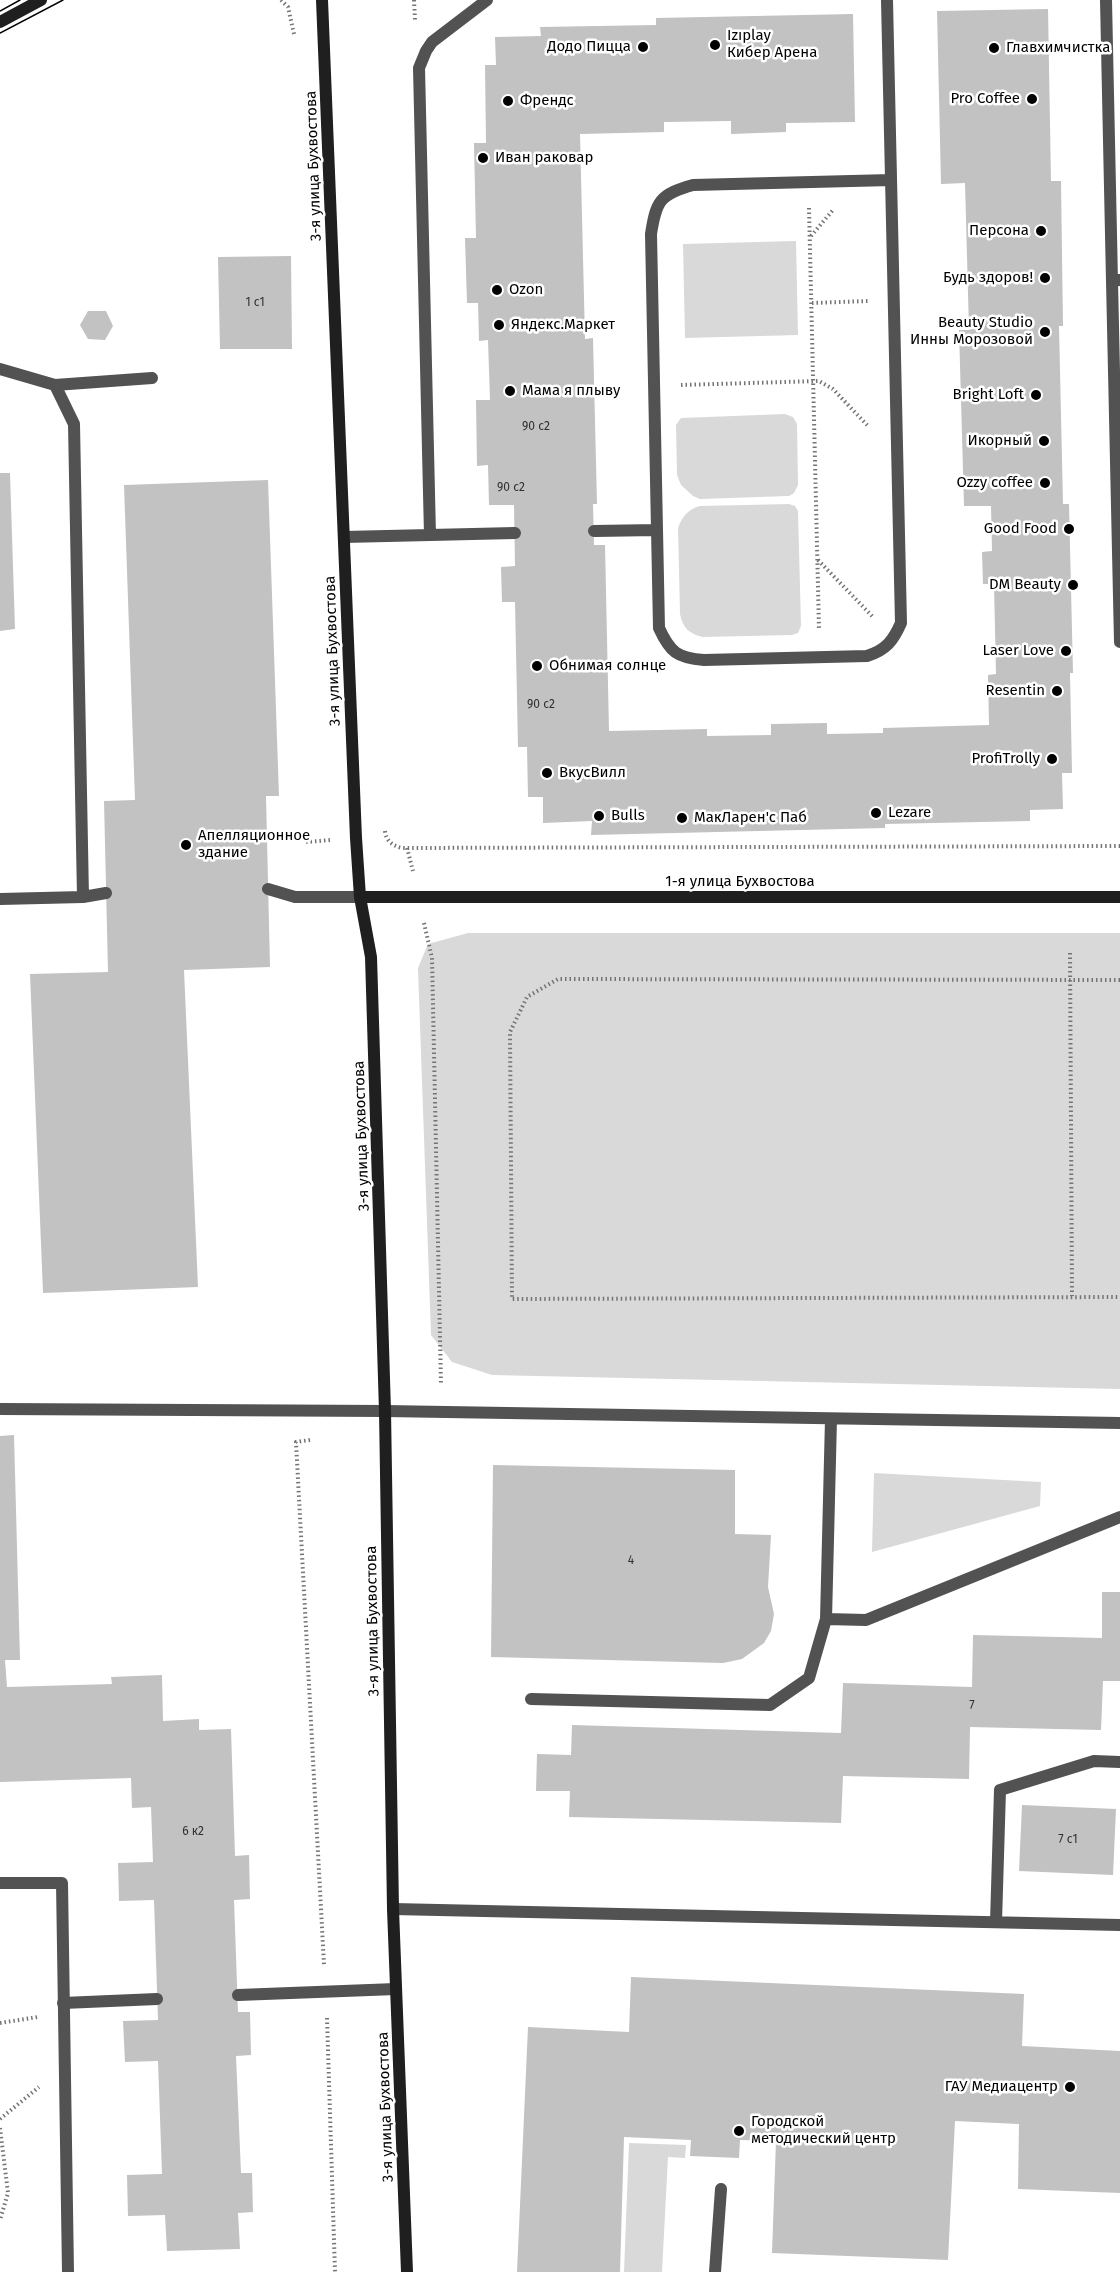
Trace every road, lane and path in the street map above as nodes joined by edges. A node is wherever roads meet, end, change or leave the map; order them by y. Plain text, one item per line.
1 (41, 0) edge
2 (281, 0) edge
3 (322, 0) edge
4 (487, 0) edge
5 (887, 0) edge
6 (1106, 0) edge
7 (0, 22) edge
8 (295, 36) dead end
9 (1120, 68) edge
10 (1107, 69) junction
11 (891, 180) junction
12 (809, 182) junction
13 (1116, 280) edge
14 (894, 301) junction
15 (812, 303) junction
16 (0, 369) edge
17 (152, 378) dead end
18 (814, 382) junction
19 (55, 385) junction
20 (653, 386) junction
21 (898, 457) junction
22 (657, 530) junction
23 (594, 531) dead end
24 (514, 533) dead end
25 (430, 535) junction
26 (344, 537) junction
27 (818, 559) junction
28 (894, 639) junction
29 (1120, 642) edge
30 (820, 657) junction
31 (1120, 846) edge
32 (407, 848) dead end
33 (268, 889) dead end
34 (106, 892) dead end
35 (83, 897) junction
36 (360, 897) junction
37 (1120, 897) edge
38 (0, 899) edge
39 (1070, 953) dead end
40 (432, 958) dead end
41 (1120, 980) edge
42 (1070, 981) junction
43 (1072, 1296) junction
44 (1120, 1297) edge
45 (0, 1409) edge
46 (385, 1412) junction
47 (441, 1413) junction
48 (831, 1419) junction
49 (1120, 1423) edge
50 (316, 1439) dead end
51 (1120, 1517) edge
52 (826, 1619) junction
53 (531, 1699) dead end
54 (1120, 1762) edge
55 (0, 1883) edge
56 (393, 1909) junction
57 (996, 1922) junction
58 (1120, 1925) edge
59 (396, 1989) junction
60 (326, 1992) junction
61 (238, 1995) dead end
62 (157, 1999) dead end
63 (63, 2008) junction
64 (0, 2023) edge
65 (64, 2065) junction
66 (0, 2119) edge
67 (0, 2128) edge
68 (721, 2189) dead end
69 (0, 2220) edge
70 (68, 2272) edge
71 (335, 2272) edge
72 (406, 2272) edge
73 (715, 2272) edge

1 - 7 street
2 - 8 path
3 - 26 street, 3-я улица Бухвостова
4 - 25 street
5 - 11 street
6 - 10 street
9 - 10 street
10 - 13 street
11 - 12 street
11 - 14 street
12 - 15 path
12 - 20 street
13 - 29 street
14 - 15 path
14 - 21 street
15 - 18 path
16 - 19 street
17 - 19 street
18 - 20 path
18 - 21 path
18 - 27 path
19 - 35 street
20 - 22 street
21 - 28 street
22 - 23 street
22 - 30 street
24 - 25 street
25 - 26 street
26 - 36 street, 3-я улица Бухвостова
27 - 28 path
27 - 30 path
28 - 30 street
31 - 32 path
33 - 36 street
34 - 35 street
35 - 38 street
36 - 37 street, 1-я улица Бухвостова
36 - 46 street, 3-я улица Бухвостова
39 - 42 path
40 - 47 path
41 - 42 path
42 - 43 path
42 - 43 path
43 - 44 path
45 - 46 street
46 - 47 street
46 - 56 street, 3-я улица Бухвостова
47 - 48 street
48 - 49 street
48 - 52 street
50 - 60 path
51 - 52 street
52 - 53 street
54 - 57 street
55 - 63 street
56 - 57 street
56 - 59 street, 3-я улица Бухвостова
57 - 58 street
59 - 60 street
59 - 72 street, 3-я улица Бухвостова
60 - 61 street
60 - 71 path
62 - 63 street
63 - 64 path
63 - 65 street
65 - 66 path
65 - 70 street
67 - 69 path
68 - 73 street

